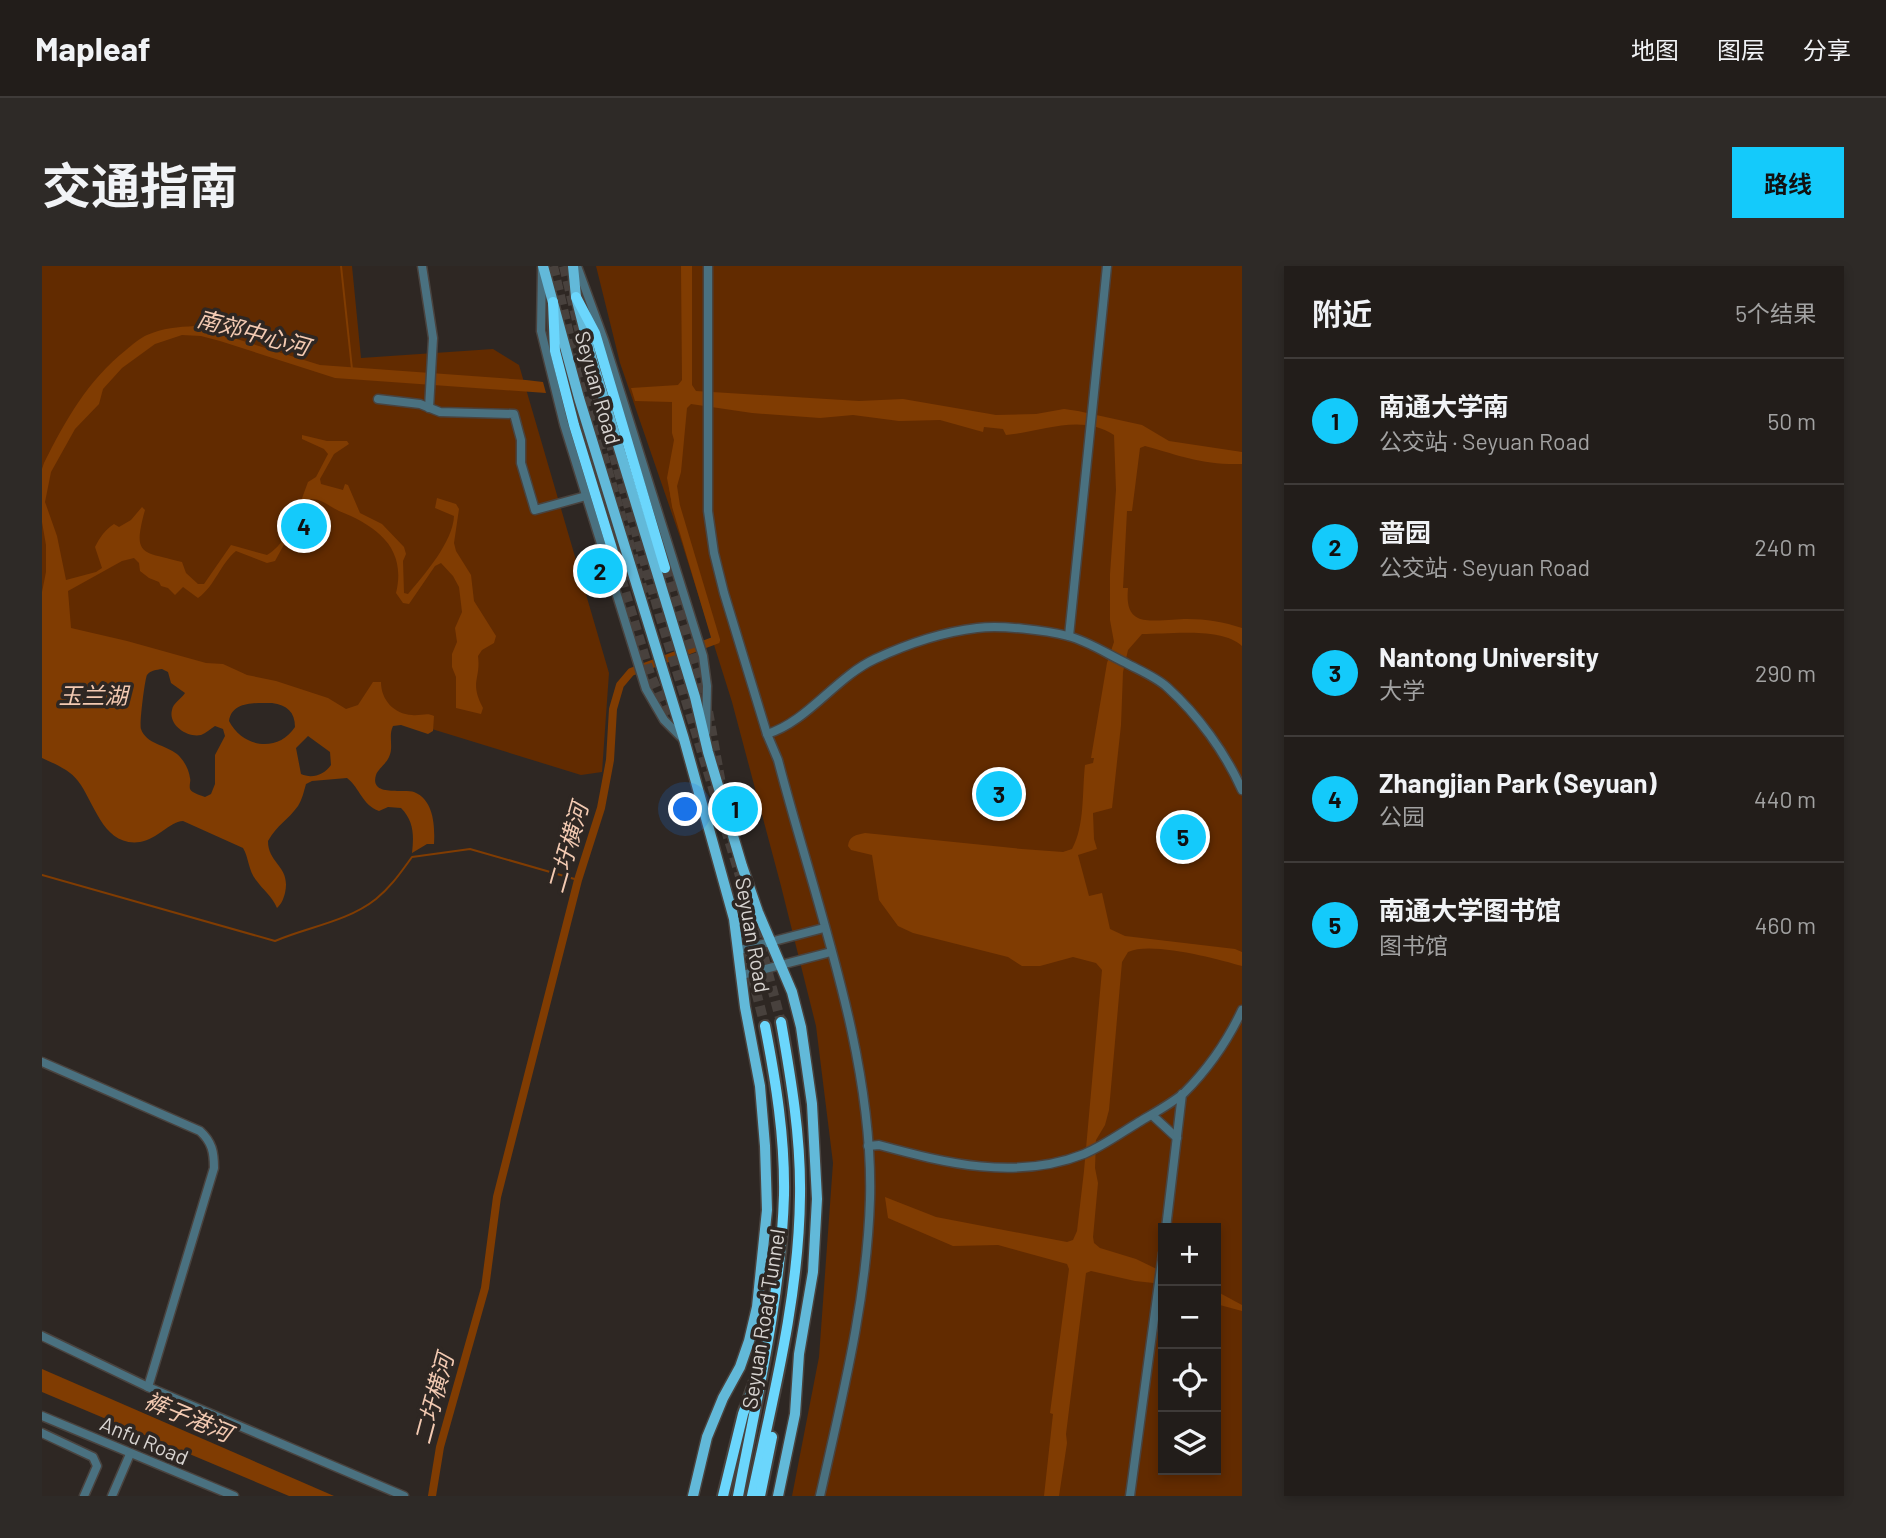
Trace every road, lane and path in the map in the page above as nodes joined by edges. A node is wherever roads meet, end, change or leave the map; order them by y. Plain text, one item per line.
1 (422, 266) edge
2 (543, 266) edge
3 (575, 266) edge
4 (708, 266) edge
5 (1107, 266) edge
6 (576, 297) junction
7 (553, 302) junction
8 (378, 399) dead end
9 (429, 408) junction
10 (586, 496) junction
11 (666, 568) tunnel mouth
12 (621, 578) tunnel mouth
13 (1069, 636) junction
14 (767, 734) junction
15 (684, 739) junction
16 (708, 752) junction
17 (1242, 790) edge
18 (824, 928) junction
19 (771, 942) junction
20 (740, 950) junction
21 (831, 952) junction
22 (781, 965) junction
23 (742, 975) junction
24 (1242, 1010) edge
25 (781, 1021) tunnel mouth
26 (765, 1026) tunnel mouth
27 (42, 1062) edge
28 (1182, 1094) junction
29 (1152, 1115) junction
30 (1177, 1138) junction
31 (868, 1146) junction
32 (1167, 1223) edge
33 (1159, 1286) edge
34 (786, 1331) junction
35 (42, 1336) edge
36 (767, 1346) junction
37 (148, 1387) junction
38 (42, 1416) edge
39 (42, 1433) edge
40 (130, 1454) junction
41 (84, 1496) edge
42 (112, 1496) edge
43 (234, 1496) edge
44 (404, 1496) edge
45 (693, 1496) edge
46 (723, 1496) edge
47 (737, 1496) edge
48 (752, 1496) edge
49 (760, 1496) edge
50 (778, 1496) edge
51 (820, 1496) edge
52 (1130, 1496) edge

1 - 9 street
2 - 7 main road, Seyuan Road
2 - 10 street
3 - 6 main road, Seyuan Road
3 - 16 street
4 - 14 street
5 - 13 street
6 - 11 highway
6 - 16 main road, Seyuan Road
7 - 12 highway
7 - 15 main road, Seyuan Road
8 - 9 street
9 - 10 street
10 - 15 street
13 - 14 street
13 - 17 street
14 - 18 street
15 - 20 main road, Seyuan Road
16 - 19 main road, Seyuan Road
18 - 19 street
18 - 21 street
19 - 20 street
19 - 22 main road, Seyuan Road
20 - 23 main road, Seyuan Road
21 - 22 street
21 - 31 street
22 - 23 street
22 - 50 main road, Seyuan Road
23 - 45 main road, Seyuan Road
24 - 28 street
25 - 34 highway, Seyuan Road Tunnel
26 - 36 highway, Seyuan Road Tunnel
27 - 37 street
28 - 29 street
28 - 30 street
29 - 30 street
29 - 31 street
30 - 32 street
31 - 51 street
33 - 52 street
34 - 48 highway, Seyuan Road Tunnel
34 - 49 highway
35 - 37 street
36 - 46 highway
36 - 47 highway, Seyuan Road Tunnel
37 - 44 street
38 - 40 street, Anfu Road
39 - 41 street
40 - 42 street
40 - 43 street, Anfu Road

